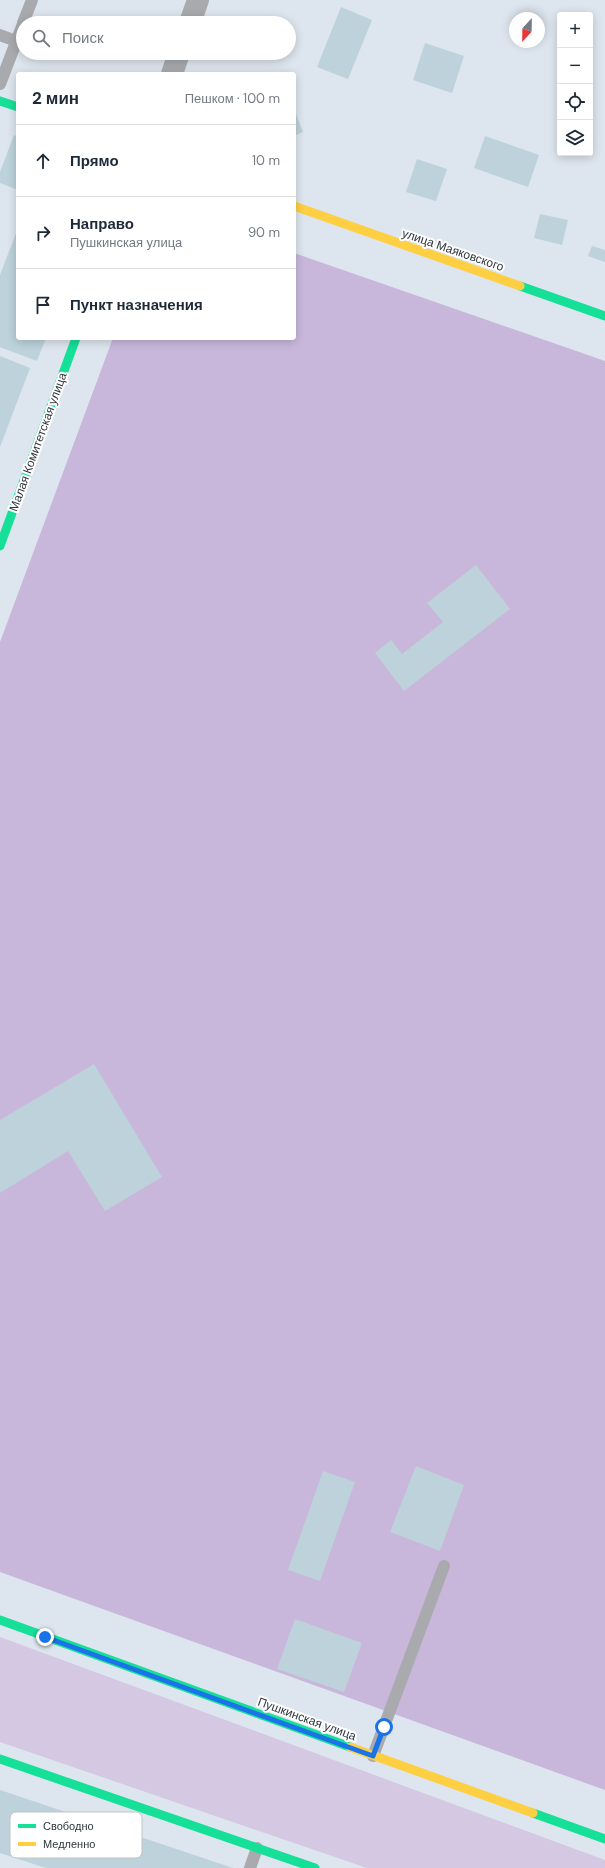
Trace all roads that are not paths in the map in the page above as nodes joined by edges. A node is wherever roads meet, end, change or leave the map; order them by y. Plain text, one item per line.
1 (32, 0) edge
2 (198, 0) edge
3 (26, 16) edge
4 (192, 16) edge
5 (0, 35) edge
6 (16, 42) joint
7 (177, 60) edge
8 (173, 72) edge
9 (0, 84) edge
10 (0, 101) edge
11 (16, 106) edge
12 (296, 207) edge
13 (605, 316) edge
14 (75, 340) edge
15 (0, 546) edge
16 (444, 1566) dead end
17 (0, 1620) edge
18 (373, 1756) junction
19 (0, 1759) edge
20 (605, 1840) edge
21 (258, 1848) junction
22 (250, 1868) edge
23 (315, 1868) edge

1 - 3 lane
2 - 4 street
5 - 6 lane
6 - 9 lane
7 - 8 street
10 - 11 street
12 - 13 street, улица Маяковского
14 - 15 street, Малая Комитетская улица
16 - 18 lane
17 - 18 street, Пушкинская улица
18 - 20 street, Пушкинская улица
19 - 21 street
21 - 22 lane
21 - 23 street

